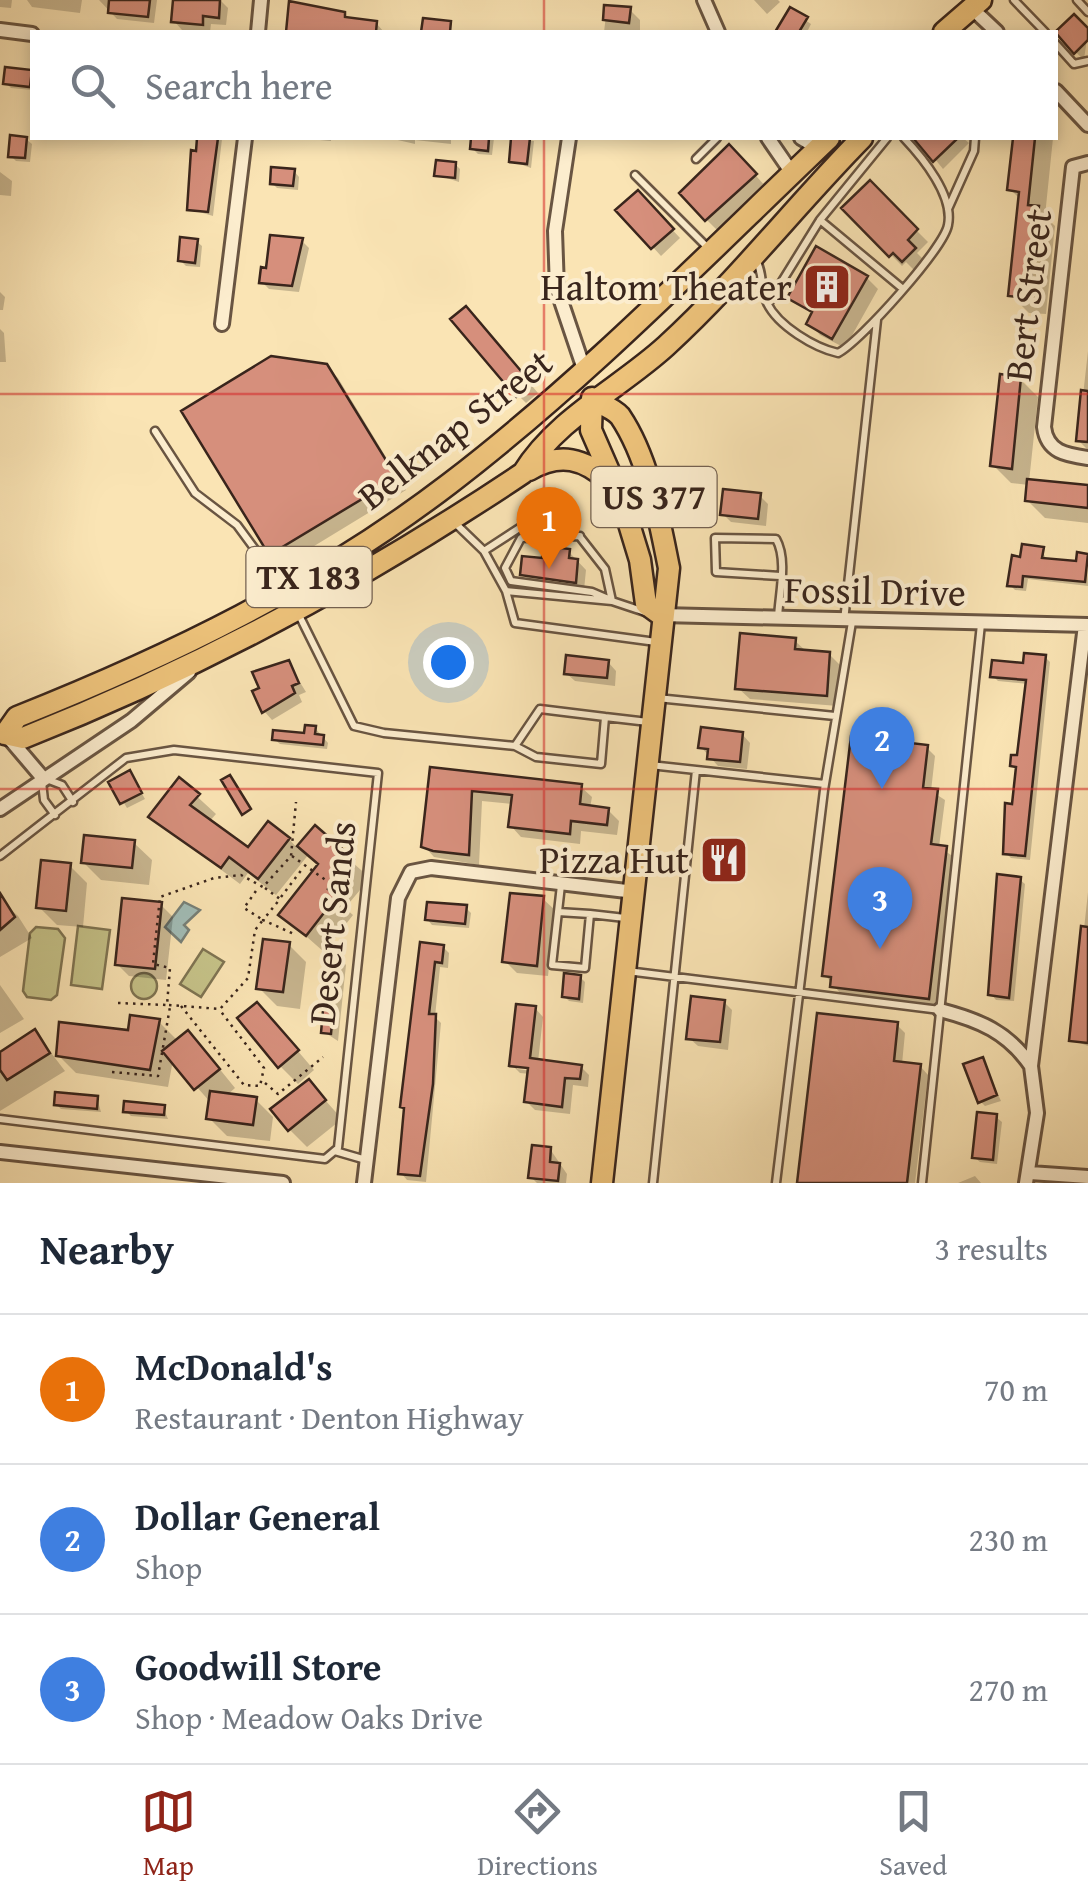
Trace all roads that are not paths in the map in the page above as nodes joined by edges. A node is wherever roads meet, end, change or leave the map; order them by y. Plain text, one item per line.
1 (261, 0) edge
2 (704, 0) edge
3 (1014, 0) edge
4 (1077, 0) edge
5 (986, 5) edge
6 (1088, 12) edge
7 (0, 30) edge
8 (258, 30) edge
9 (717, 30) edge
10 (947, 30) edge
11 (966, 30) edge
12 (996, 30) edge
13 (1043, 30) edge
14 (30, 34) edge
15 (1058, 46) edge
16 (1088, 61) edge
17 (1058, 93) edge
18 (1088, 125) edge
19 (245, 140) edge
20 (569, 140) edge
21 (715, 140) edge
22 (769, 140) edge
23 (860, 140) edge
24 (885, 140) edge
25 (906, 140) edge
26 (974, 140) edge
27 (816, 141) edge
28 (696, 159) dead end
29 (1088, 163) edge
30 (792, 174) junction
31 (634, 175) dead end
32 (948, 209) junction
33 (820, 220) junction
34 (711, 252) junction
35 (752, 254) junction
36 (903, 289) junction
37 (768, 304) junction
38 (877, 319) junction
39 (222, 324) dead end
40 (585, 372) junction
41 (593, 400) junction
42 (155, 431) dead end
43 (1088, 458) edge
44 (523, 473) junction
45 (616, 488) junction
46 (452, 520) junction
47 (580, 536) junction
48 (484, 551) junction
49 (780, 576) junction
50 (287, 590) junction
51 (506, 591) junction
52 (612, 601) junction
53 (296, 610) junction
54 (661, 615) junction
55 (778, 619) junction
56 (848, 621) junction
57 (981, 624) junction
58 (1086, 625) edge
59 (662, 643) junction
60 (202, 660) junction
61 (656, 698) junction
62 (835, 716) junction
63 (605, 717) junction
64 (653, 722) junction
65 (2, 734) edge
66 (515, 746) junction
67 (649, 764) junction
68 (696, 770) junction
69 (42, 777) junction
70 (824, 784) junction
71 (73, 802) junction
72 (0, 808) edge
73 (55, 815) junction
74 (0, 856) edge
75 (561, 883) junction
76 (635, 892) junction
77 (558, 912) junction
78 (590, 914) junction
79 (632, 918) junction
80 (626, 971) junction
81 (674, 976) junction
82 (798, 989) junction
83 (940, 1010) junction
84 (1031, 1066) junction
85 (0, 1119) edge
86 (0, 1152) edge
87 (335, 1152) junction
88 (367, 1160) junction
89 (1088, 1177) edge
90 (1028, 1178) edge
91 (282, 1183) edge
92 (364, 1183) edge
93 (602, 1183) edge
94 (653, 1183) edge
95 (776, 1183) edge
96 (922, 1183) edge

1 - 8 street
2 - 9 street
3 - 13 lane
4 - 6 lane
5 - 10 main road
5 - 11 main road
5 - 12 street
7 - 14 street
15 - 16 lane
17 - 18 street
19 - 39 street
20 - 40 street
21 - 28 lane
22 - 30 street
23 - 35 main road, Belknap Street
24 - 33 lane
25 - 32 lane
26 - 32 lane
27 - 30 main road, Belknap Street
29 - 43 street, Bert Street
30 - 34 main road, Belknap Street
31 - 34 lane
32 - 36 lane
33 - 36 lane
33 - 37 lane
34 - 40 main road, Belknap Street
35 - 37 lane
35 - 41 main road, Belknap Street
36 - 38 lane
37 - 38 lane
38 - 56 lane
40 - 41 main road, US 377
40 - 50 main road, Belknap Street / TX 183
41 - 44 main road, Belknap Street / TX 183
41 - 45 main road, US 377
41 - 54 main road, US 377
42 - 50 lane
44 - 45 main road
44 - 46 main road, Belknap Street / TX 183
45 - 54 main road, US 377
46 - 48 lane
46 - 53 main road, Belknap Street / TX 183
47 - 48 lane
47 - 52 lane
47 - 52 lane
48 - 51 lane
49 - 49 lane
49 - 55 lane
50 - 65 main road, Belknap Street / TX 183
51 - 52 lane
51 - 59 lane
52 - 54 lane
53 - 60 main road, Belknap Street / TX 183
53 - 66 lane
54 - 55 street, Fossil Drive
54 - 59 main road, US 377
55 - 56 street, Fossil Drive
56 - 57 street, Fossil Drive
56 - 62 lane
57 - 58 street, Fossil Drive
57 - 83 lane
58 - 84 street
59 - 61 main road, US 377
60 - 65 main road, Belknap Street / TX 183
60 - 69 street
61 - 62 lane
61 - 64 main road, US 377
62 - 70 lane
63 - 64 lane
63 - 66 lane
63 - 66 lane
64 - 67 main road, US 377
65 - 69 street
67 - 68 lane
67 - 76 main road, US 377
68 - 70 lane
68 - 81 lane
69 - 71 lane
69 - 72 street
69 - 73 lane
70 - 82 lane
71 - 73 lane, Desert Sands
71 - 87 lane, Desert Sands
73 - 74 lane, Desert Sands
75 - 76 street
75 - 77 lane
75 - 88 street
76 - 79 main road, US 377
77 - 78 lane
77 - 78 lane
78 - 79 lane
79 - 80 main road, US 377
80 - 81 lane
80 - 93 main road, US 377
81 - 82 lane
81 - 94 lane
82 - 83 lane
82 - 95 lane
83 - 84 street
83 - 96 lane
84 - 90 street
85 - 87 lane
86 - 91 street
87 - 88 lane
88 - 92 street
89 - 90 street

